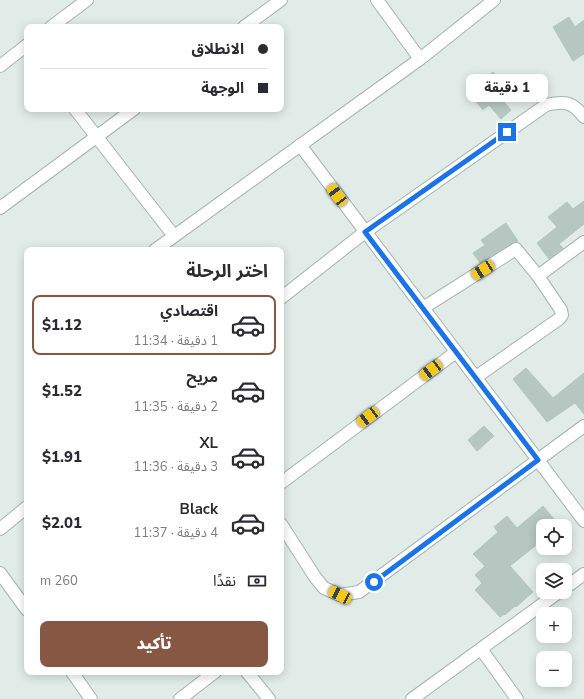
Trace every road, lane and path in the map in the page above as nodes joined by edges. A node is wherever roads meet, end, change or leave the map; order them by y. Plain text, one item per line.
1 (88, 0) edge
2 (281, 0) edge
3 (377, 0) edge
4 (494, 0) edge
5 (56, 24) edge
6 (248, 24) edge
7 (24, 48) edge
8 (420, 59) junction
9 (0, 66) edge
10 (77, 112) edge
11 (130, 112) edge
12 (584, 117) edge
13 (97, 136) junction
14 (300, 145) junction
15 (0, 208) edge
16 (365, 232) junction
17 (174, 236) junction
18 (584, 242) edge
19 (159, 247) edge
20 (538, 276) junction
21 (284, 296) edge
22 (423, 308) junction
23 (456, 352) junction
24 (476, 377) junction
25 (584, 426) edge
26 (538, 460) junction
27 (284, 481) edge
28 (24, 509) edge
29 (584, 521) edge
30 (0, 529) edge
31 (284, 529) edge
32 (0, 573) edge
33 (584, 574) edge
34 (572, 583) edge
35 (549, 599) edge
36 (24, 606) edge
37 (481, 649) junction
38 (74, 675) edge
39 (211, 675) edge
40 (249, 675) edge
41 (91, 699) edge
42 (180, 699) edge
43 (269, 699) edge
44 (412, 699) edge
45 (517, 699) edge

1 - 5 street
2 - 6 street
3 - 8 street
4 - 8 street
7 - 9 street
8 - 14 street
10 - 13 street
11 - 13 street
12 - 16 street
13 - 15 street
13 - 17 street
14 - 16 street
14 - 17 street
16 - 21 street
16 - 22 street
17 - 19 street
18 - 20 street
20 - 22 street
20 - 24 street
22 - 23 street
23 - 24 street
23 - 27 street
24 - 26 street
25 - 26 street
26 - 29 street
26 - 31 street
28 - 30 street
32 - 36 street
33 - 34 street
35 - 37 street
37 - 44 street
37 - 45 street
38 - 41 street
39 - 42 street
40 - 43 street

